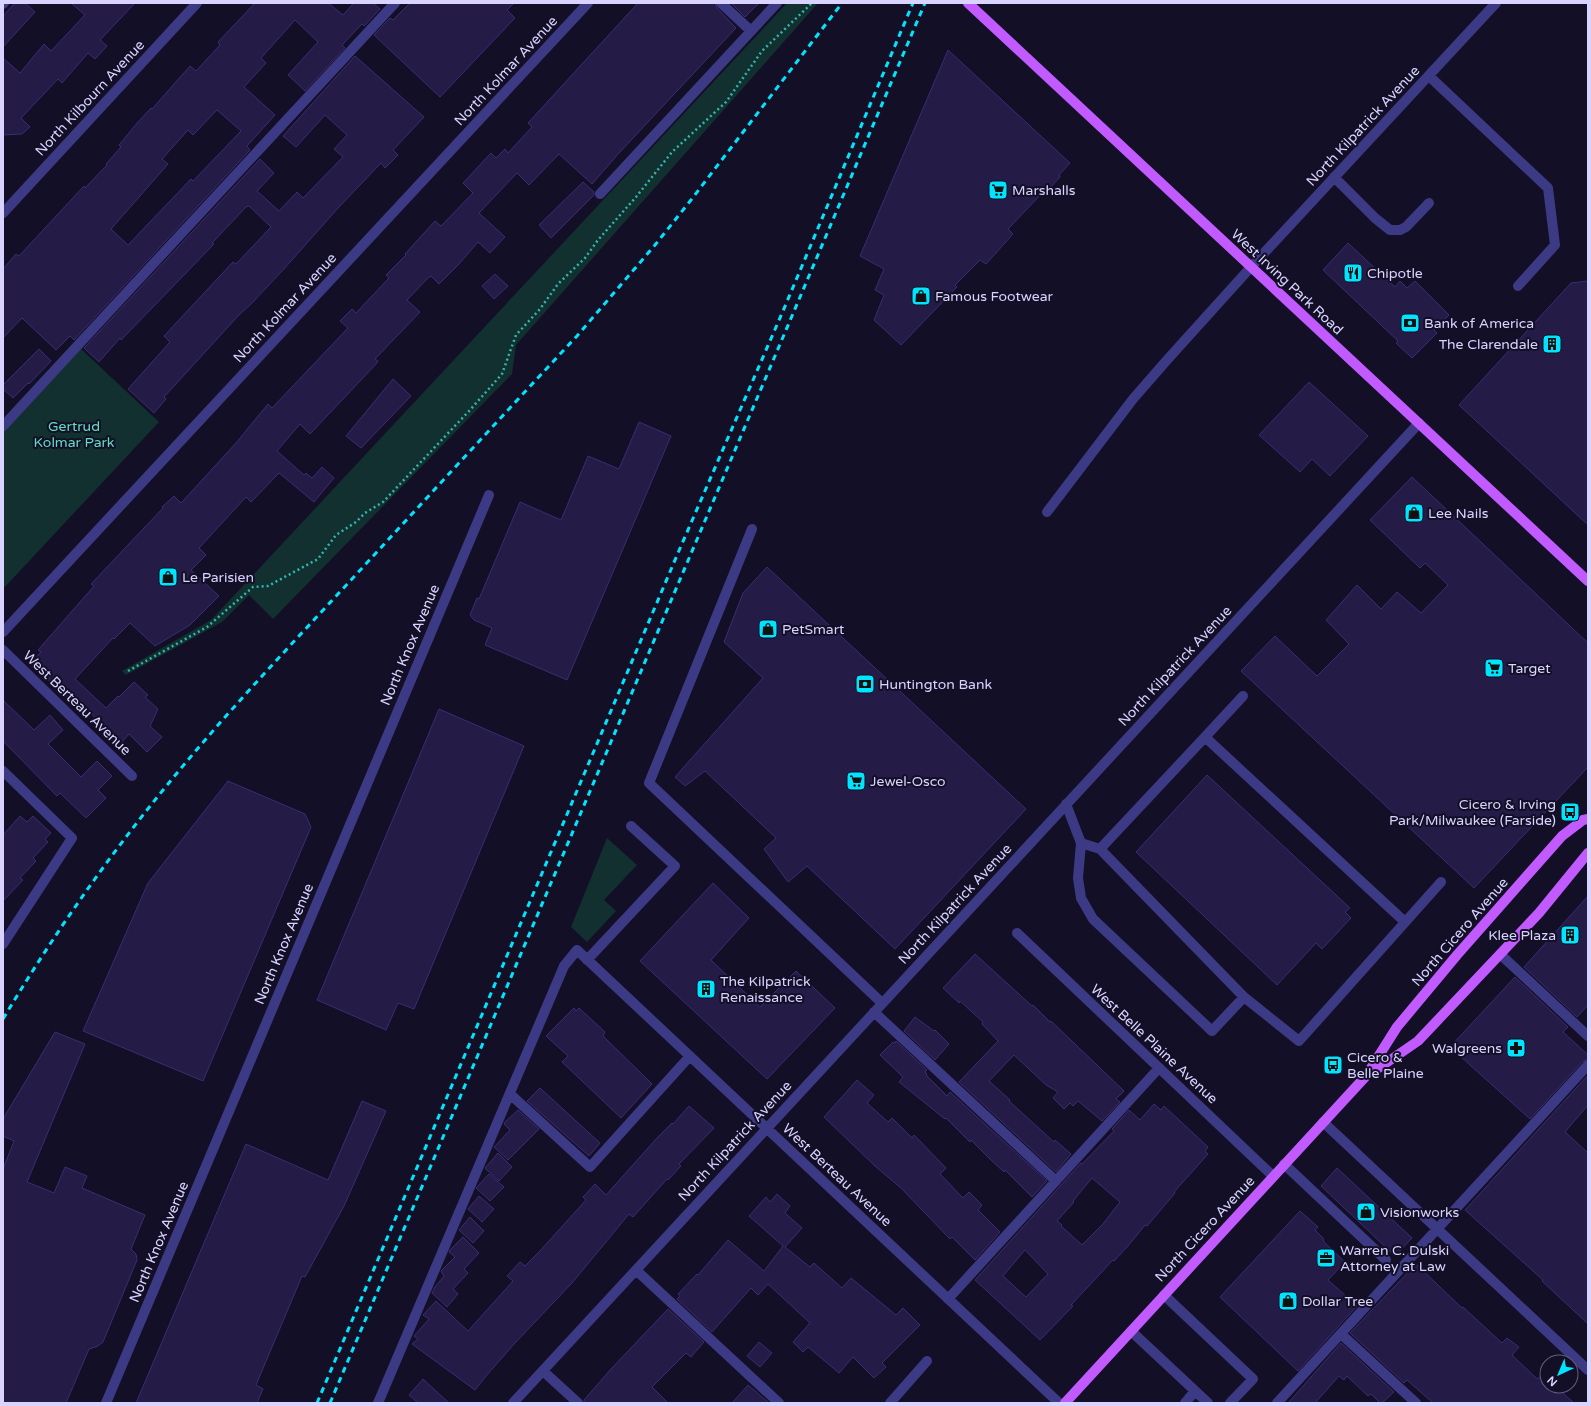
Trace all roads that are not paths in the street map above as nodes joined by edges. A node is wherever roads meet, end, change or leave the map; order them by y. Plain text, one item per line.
1 (197, 3) edge
2 (395, 3) edge
3 (588, 3) edge
4 (721, 3) edge
5 (777, 3) edge
6 (968, 3) edge
7 (1496, 3) edge
8 (751, 31) junction
9 (1429, 76) junction
10 (1334, 177) junction
11 (600, 194) dead end
12 (1429, 203) dead end
13 (3, 213) edge
14 (1250, 267) junction
15 (1518, 286) dead end
16 (1419, 423) junction
17 (3, 426) edge
18 (489, 495) dead end
19 (1048, 512) dead end
20 (752, 529) dead end
21 (1588, 581) edge
22 (3, 632) edge
23 (3, 650) edge
24 (1243, 696) dead end
25 (1205, 737) junction
26 (3, 771) edge
27 (132, 776) dead end
28 (1066, 804) junction
29 (1588, 819) edge
30 (631, 826) dead end
31 (1081, 843) junction
32 (1100, 849) junction
33 (1588, 853) edge
34 (1441, 882) dead end
35 (1405, 922) junction
36 (1016, 933) dead end
37 (3, 944) edge
38 (1501, 955) junction
39 (587, 960) junction
40 (1244, 997) junction
41 (882, 1003) junction
42 (874, 1012) junction
43 (1588, 1036) edge
44 (690, 1056) junction
45 (1588, 1065) edge
46 (1158, 1068) junction
47 (1366, 1076) junction
48 (510, 1094) junction
49 (1323, 1122) junction
50 (767, 1128) junction
51 (1284, 1164) junction
52 (1273, 1176) junction
53 (1056, 1181) junction
54 (1438, 1229) junction
55 (1386, 1260) dead end
56 (636, 1270) junction
57 (1164, 1295) junction
58 (948, 1299) junction
59 (1131, 1331) junction
60 (1341, 1334) junction
61 (927, 1361) dead end
62 (1588, 1370) edge
63 (543, 1371) junction
64 (1195, 1391) junction
65 (106, 1403) edge
66 (378, 1403) edge
67 (513, 1403) edge
68 (578, 1403) edge
69 (779, 1403) edge
70 (890, 1403) edge
71 (1059, 1403) edge
72 (1065, 1403) edge
73 (1185, 1403) edge
74 (1208, 1403) edge
75 (1230, 1403) edge
76 (1277, 1403) edge
77 (1416, 1403) edge

1 - 13 street, North Kilbourn Avenue
2 - 17 street
3 - 22 street, North Kolmar Avenue
4 - 8 street
5 - 8 street
6 - 14 main road, West Irving Park Road
7 - 9 street, North Kilpatrick Avenue
8 - 11 street
9 - 10 street, North Kilpatrick Avenue
9 - 15 street
10 - 12 street
10 - 14 street, North Kilpatrick Avenue
14 - 16 main road, West Irving Park Road
14 - 19 street, North Kilpatrick Avenue
16 - 21 main road, West Irving Park Road
16 - 28 street, North Kilpatrick Avenue
18 - 65 street, North Knox Avenue
20 - 41 street
23 - 27 street, West Berteau Avenue
24 - 25 street
25 - 32 street
25 - 35 street
26 - 37 street
28 - 31 street
28 - 41 street, North Kilpatrick Avenue
29 - 47 main road, North Cicero Avenue
30 - 39 street
31 - 32 street
31 - 40 street
32 - 40 street
33 - 38 main road, North Cicero Avenue
34 - 35 street
35 - 40 street
36 - 46 street, West Belle Plaine Avenue
38 - 43 street
38 - 47 main road, North Cicero Avenue
39 - 44 street, West Berteau Avenue
39 - 48 street, West Berteau Avenue
41 - 42 street, North Kilpatrick Avenue
42 - 50 street, North Kilpatrick Avenue
42 - 53 street
44 - 48 street
44 - 50 street, West Berteau Avenue
45 - 54 street
46 - 52 street, West Belle Plaine Avenue
46 - 53 street
47 - 49 main road, North Cicero Avenue
48 - 66 street
49 - 51 main road, North Cicero Avenue
49 - 54 street
50 - 56 street, North Kilpatrick Avenue
50 - 58 street, West Berteau Avenue
51 - 52 main road, North Cicero Avenue
51 - 55 street
52 - 57 main road, North Cicero Avenue
53 - 58 street
54 - 60 street
54 - 62 street
56 - 63 street, North Kilpatrick Avenue
56 - 69 street
57 - 59 main road, North Cicero Avenue
57 - 75 street
58 - 71 street, West Berteau Avenue
59 - 64 street
59 - 72 main road, North Cicero Avenue
60 - 76 street
60 - 77 street
61 - 70 street
63 - 67 street, North Kilpatrick Avenue
63 - 68 street
64 - 73 street
64 - 74 street

